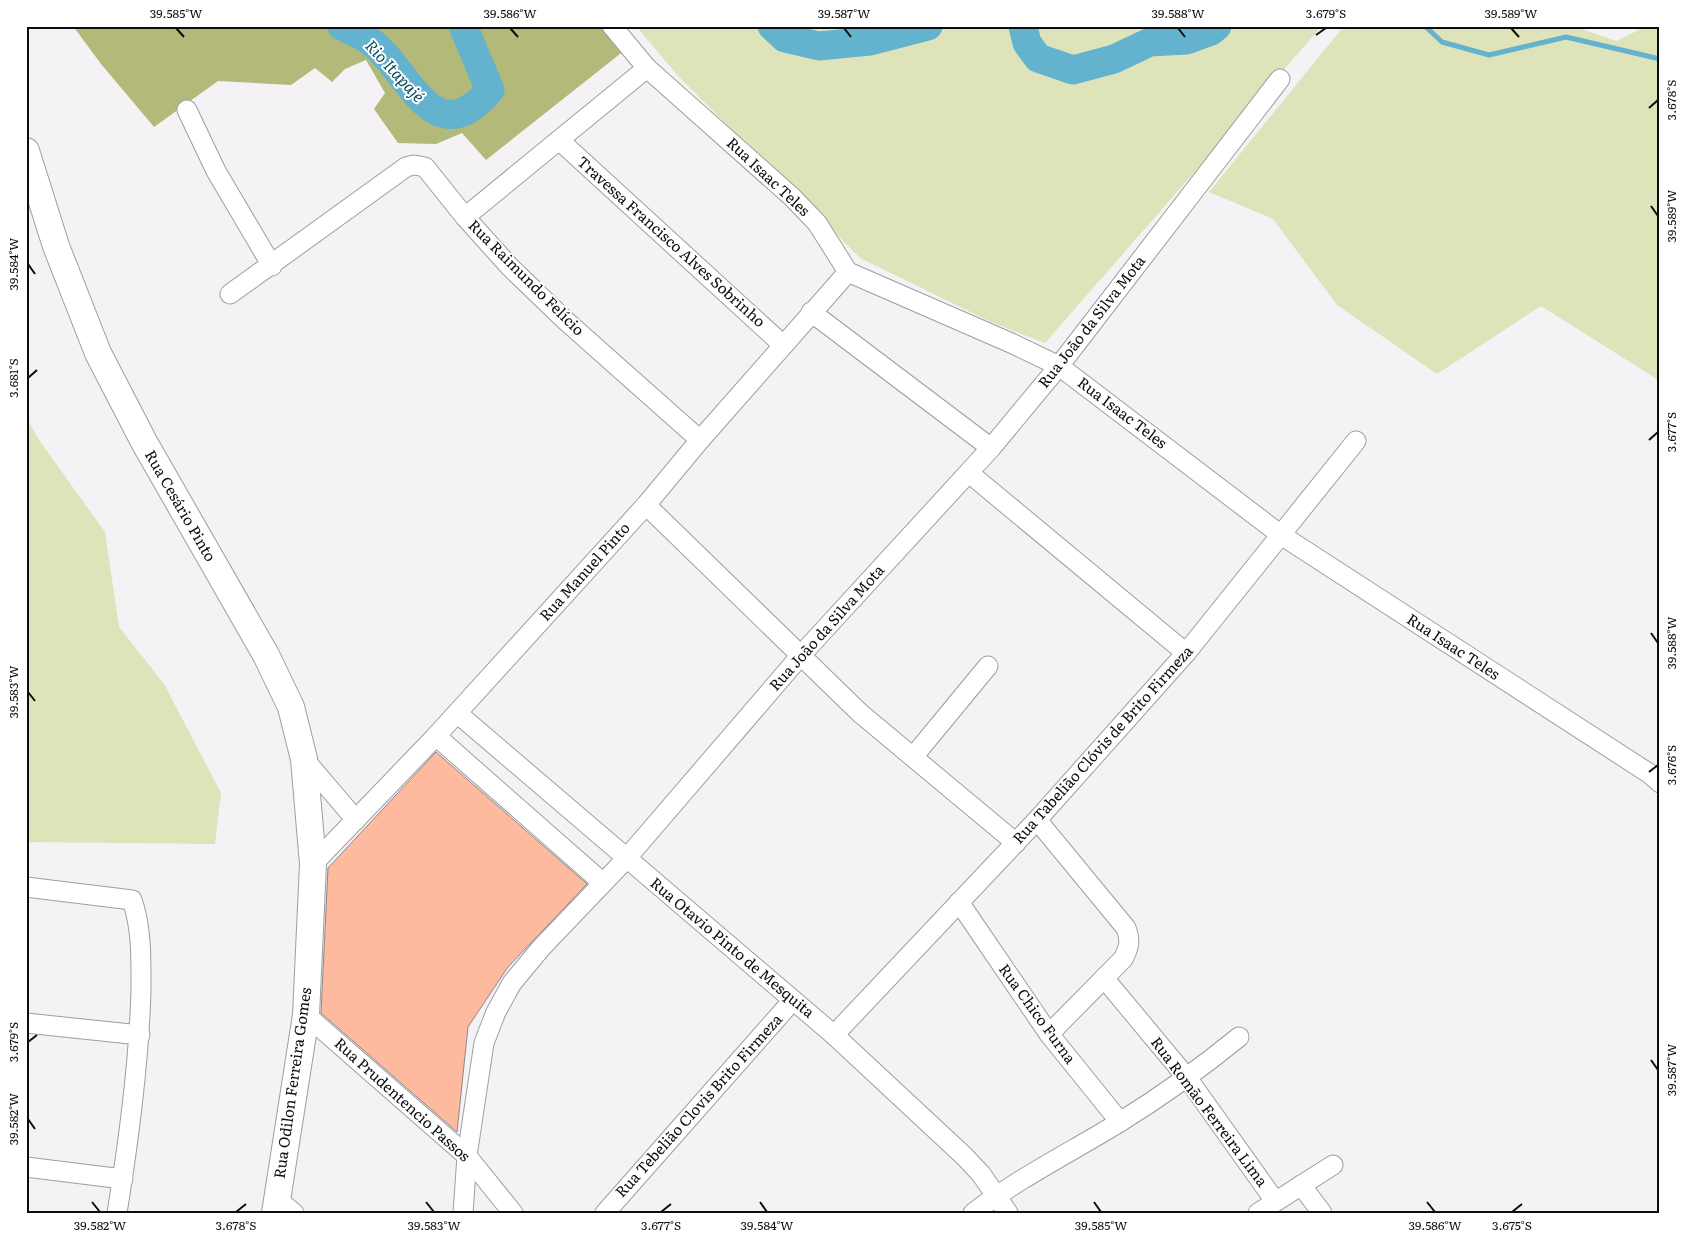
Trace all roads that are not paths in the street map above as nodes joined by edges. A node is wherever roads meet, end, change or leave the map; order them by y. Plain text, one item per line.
1 (612, 26) edge
2 (647, 68) junction
3 (1280, 79) dead end
4 (187, 110) dead end
5 (559, 140) junction
6 (26, 151) edge
7 (465, 217) junction
8 (272, 266) junction
9 (848, 272) junction
10 (230, 294) dead end
11 (811, 312) junction
12 (783, 345) junction
13 (1059, 366) junction
14 (700, 440) junction
15 (1356, 441) dead end
16 (991, 448) junction
17 (969, 473) junction
18 (646, 505) junction
19 (1281, 535) junction
20 (1186, 653) junction
21 (802, 654) junction
22 (988, 666) dead end
23 (457, 713) junction
24 (436, 736) junction
25 (913, 757) junction
26 (304, 759) junction
27 (1660, 783) edge
28 (356, 820) junction
29 (1037, 820) junction
30 (1016, 843) junction
31 (626, 859) junction
32 (313, 864) junction
33 (604, 883) junction
34 (26, 887) edge
35 (959, 902) junction
36 (1104, 978) junction
37 (793, 1000) junction
38 (306, 1015) junction
39 (26, 1023) edge
40 (1049, 1034) junction
41 (140, 1035) junction
42 (834, 1035) junction
43 (1239, 1038) dead end
44 (1188, 1079) junction
45 (1120, 1122) junction
46 (467, 1156) junction
47 (1333, 1165) dead end
48 (26, 1167) edge
49 (123, 1180) junction
50 (1301, 1185) junction
51 (997, 1195) junction
52 (1275, 1201) junction
53 (282, 1208) edge
54 (117, 1213) edge
55 (463, 1213) edge
56 (513, 1213) edge
57 (605, 1213) edge
58 (973, 1213) edge
59 (1008, 1213) edge
60 (1258, 1213) edge
61 (1322, 1213) edge

1 - 2 street, Rua Isaac Teles
2 - 5 street
2 - 9 street, Rua Isaac Teles
3 - 13 street, Rua João da Silva Mota
4 - 8 street
5 - 7 street
5 - 12 street, Travessa Francisco Alves Sobrinho
6 - 26 street, Rua Cesário Pinto
7 - 8 street, Rua Raimundo Felício
7 - 14 street, Rua Raimundo Felício
8 - 10 street, Rua Raimundo Felício
9 - 11 street, Rua Manuel Pinto
9 - 13 street, Rua Isaac Teles
11 - 12 street, Rua Manuel Pinto
11 - 16 street
12 - 14 street, Rua Manuel Pinto
13 - 16 street, Rua João da Silva Mota
13 - 19 street, Rua Isaac Teles
14 - 18 street, Rua Manuel Pinto
15 - 19 street, Rua Tabelião Clóvis de Brito Firmeza
16 - 17 street, Rua João da Silva Mota
17 - 20 street
17 - 21 street, Rua João da Silva Mota
18 - 21 street
18 - 23 street, Rua Manuel Pinto
19 - 20 street, Rua Tabelião Clóvis de Brito Firmeza
19 - 27 street, Rua Isaac Teles
20 - 29 street, Rua Tabelião Clóvis de Brito Firmeza
21 - 25 street
21 - 31 street, Rua João da Silva Mota
22 - 25 street
23 - 24 street, Rua Manuel Pinto
23 - 31 street, Rua Otavio Pinto de Mesquita
24 - 28 street, Rua Manuel Pinto
24 - 33 street
25 - 30 street
26 - 28 street
26 - 32 street, Rua Cesário Pinto
28 - 32 street, Rua Manuel Pinto
29 - 30 street, Rua Tabelião Clóvis de Brito Firmeza
29 - 36 street
30 - 35 street, Rua Tabelião Clóvis de Brito Firmeza
31 - 33 street, Rua João da Silva Mota
31 - 37 street, Rua Otavio Pinto de Mesquita
32 - 38 street, Rua Odilon Ferreira Gomes
33 - 46 street, Rua João da Silva Mota
34 - 41 street
35 - 40 street, Rua Chico Furna
35 - 42 street, Rua Tabelião Clóvis de Brito Firmeza
36 - 40 street
36 - 44 street, Rua Romão Ferreira Lima
37 - 42 street, Rua Otavio Pinto de Mesquita
37 - 57 street, Rua Tebelião Clovis Brito Firmeza
38 - 46 street, Rua Prudentencio Passos
38 - 53 street, Rua Odilon Ferreira Gomes
39 - 41 street
40 - 45 street, Rua Chico Furna
41 - 49 street
42 - 51 street, Rua Otavio Pinto de Mesquita
43 - 44 street
44 - 45 street
44 - 52 street, Rua Romão Ferreira Lima
45 - 51 street
46 - 55 street, Rua João da Silva Mota
46 - 56 street, Rua Prudentencio Passos
47 - 50 street
48 - 49 street
49 - 54 street
50 - 52 street
50 - 61 street
51 - 58 street
51 - 59 street, Rua Otavio Pinto de Mesquita
52 - 60 street

